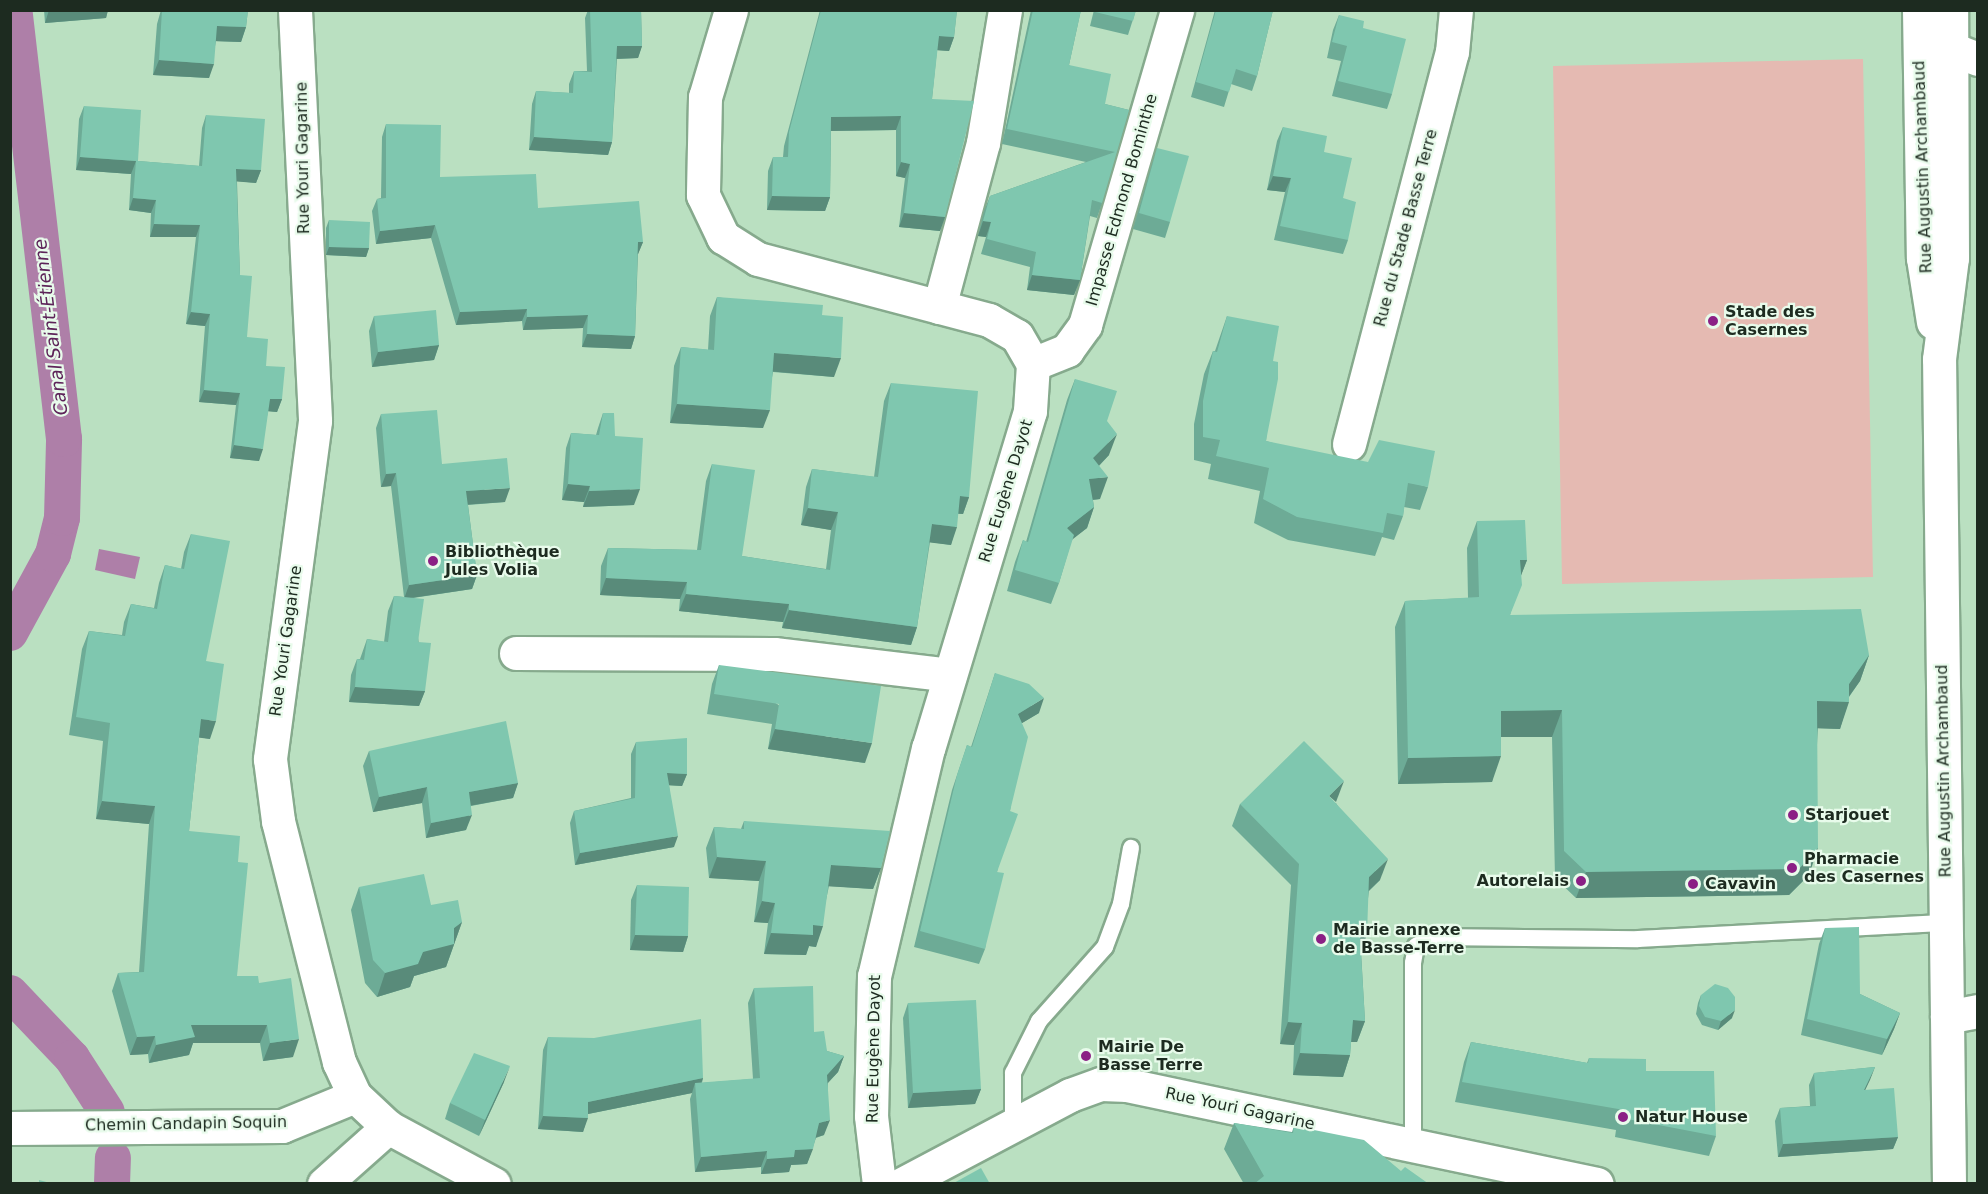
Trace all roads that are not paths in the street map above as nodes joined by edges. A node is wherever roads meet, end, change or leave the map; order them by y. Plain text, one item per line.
1 (295, 10) edge
2 (730, 10) edge
3 (1005, 10) edge
4 (1177, 10) edge
5 (1456, 10) edge
6 (1920, 10) edge
7 (1951, 10) edge
8 (1920, 49) junction
9 (1965, 54) edge
10 (939, 307) junction
11 (1939, 359) junction
12 (1033, 364) junction
13 (1349, 444) dead end
14 (516, 653) dead end
15 (950, 675) junction
16 (1131, 849) dead end
17 (1946, 923) junction
18 (1962, 1014) edge
19 (355, 1096) junction
20 (1013, 1125) junction
21 (388, 1127) junction
22 (10, 1128) edge
23 (1413, 1145) junction
24 (1580, 1182) edge
25 (324, 1184) edge
26 (495, 1184) edge
27 (879, 1184) edge
28 (902, 1184) edge
29 (1949, 1184) edge

1 - 19 street, Rue Youri Gagarine
2 - 10 street
3 - 10 street
4 - 12 street, Impasse Edmond Bominthe
5 - 13 street, Rue du Stade Basse Terre
6 - 8 street, Rue Augustin Archambaud
7 - 9 street, Rue Augustin Archambaud
8 - 9 street
8 - 11 street, Rue Augustin Archambaud
9 - 11 street, Rue Augustin Archambaud
10 - 12 street
11 - 17 street, Rue Augustin Archambaud
12 - 15 street, Rue Eugène Dayot
14 - 15 street
15 - 27 street, Rue Eugène Dayot
16 - 20 lane
17 - 18 street, Rue Augustin Archambaud
17 - 23 lane
18 - 29 street, Rue Augustin Archambaud
19 - 21 street, Rue Youri Gagarine
19 - 22 street, Chemin Candapin Soquin
20 - 23 street, Rue Youri Gagarine
20 - 28 street, Rue Youri Gagarine
21 - 25 street
21 - 26 street, Rue Youri Gagarine
23 - 24 street, Rue Youri Gagarine

